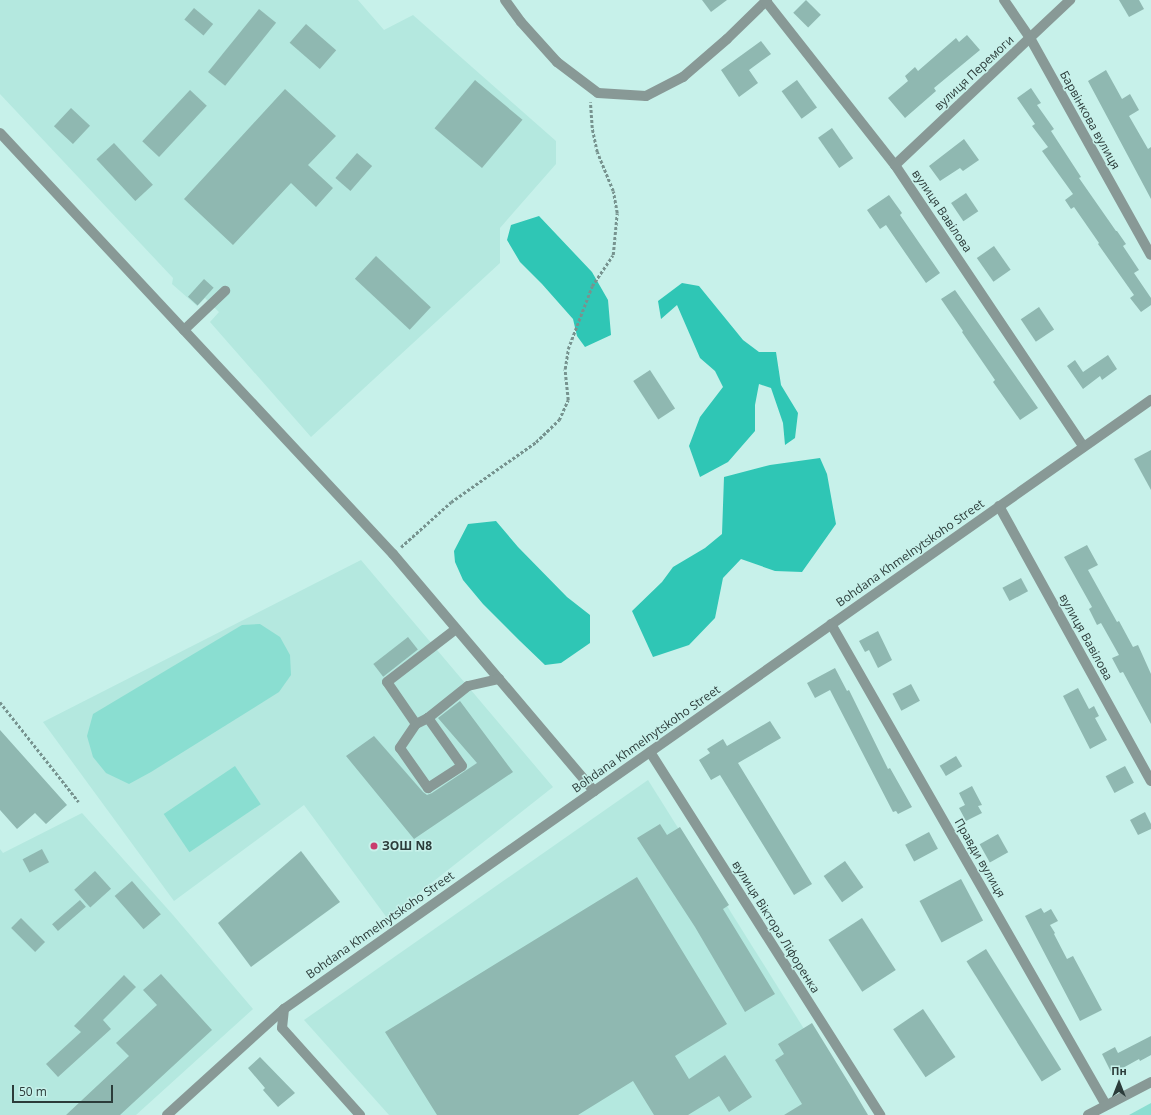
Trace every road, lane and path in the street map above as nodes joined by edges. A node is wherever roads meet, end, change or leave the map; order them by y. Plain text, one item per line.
1 (505, 0) edge
2 (766, 0) edge
3 (1004, 0) edge
4 (1070, 0) edge
5 (1030, 38) junction
6 (586, 85) junction
7 (0, 133) edge
8 (895, 165) junction
9 (1151, 255) edge
10 (225, 291) dead end
11 (184, 330) junction
12 (1151, 400) edge
13 (1084, 447) junction
14 (999, 506) junction
15 (393, 554) junction
16 (831, 624) junction
17 (456, 629) junction
18 (499, 679) junction
19 (0, 702) edge
20 (428, 718) junction
21 (416, 724) junction
22 (650, 752) junction
23 (1151, 781) edge
24 (594, 791) junction
25 (79, 802) dead end
26 (284, 1009) junction
27 (1151, 1082) edge
28 (1106, 1105) junction
29 (168, 1115) edge
30 (360, 1115) edge
31 (880, 1115) edge
32 (1088, 1115) edge

1 - 6 street
2 - 6 street
2 - 8 street, вулиця Вавілова
3 - 5 street, Барвінкова вулиця
4 - 5 street, вулиця Перемоги
5 - 8 street, вулиця Перемоги
5 - 9 street, Барвінкова вулиця
6 - 15 path
7 - 11 street
8 - 13 street, вулиця Вавілова
10 - 11 street
11 - 15 street
12 - 13 street, Bohdana Khmelnytskoho Street
13 - 14 street, Bohdana Khmelnytskoho Street
14 - 16 street, Bohdana Khmelnytskoho Street
14 - 23 street, вулиця Вавілова
15 - 17 street
16 - 22 street, Bohdana Khmelnytskoho Street
16 - 28 street, Правди вулиця
17 - 18 street
17 - 21 street
18 - 20 street
18 - 24 street
19 - 25 path
20 - 21 street
20 - 21 street
22 - 24 street, Bohdana Khmelnytskoho Street
22 - 31 street, вулиця Віктора Ліфоренка
24 - 26 street, Bohdana Khmelnytskoho Street
26 - 29 street, Bohdana Khmelnytskoho Street
26 - 30 street
27 - 28 street
28 - 32 street

